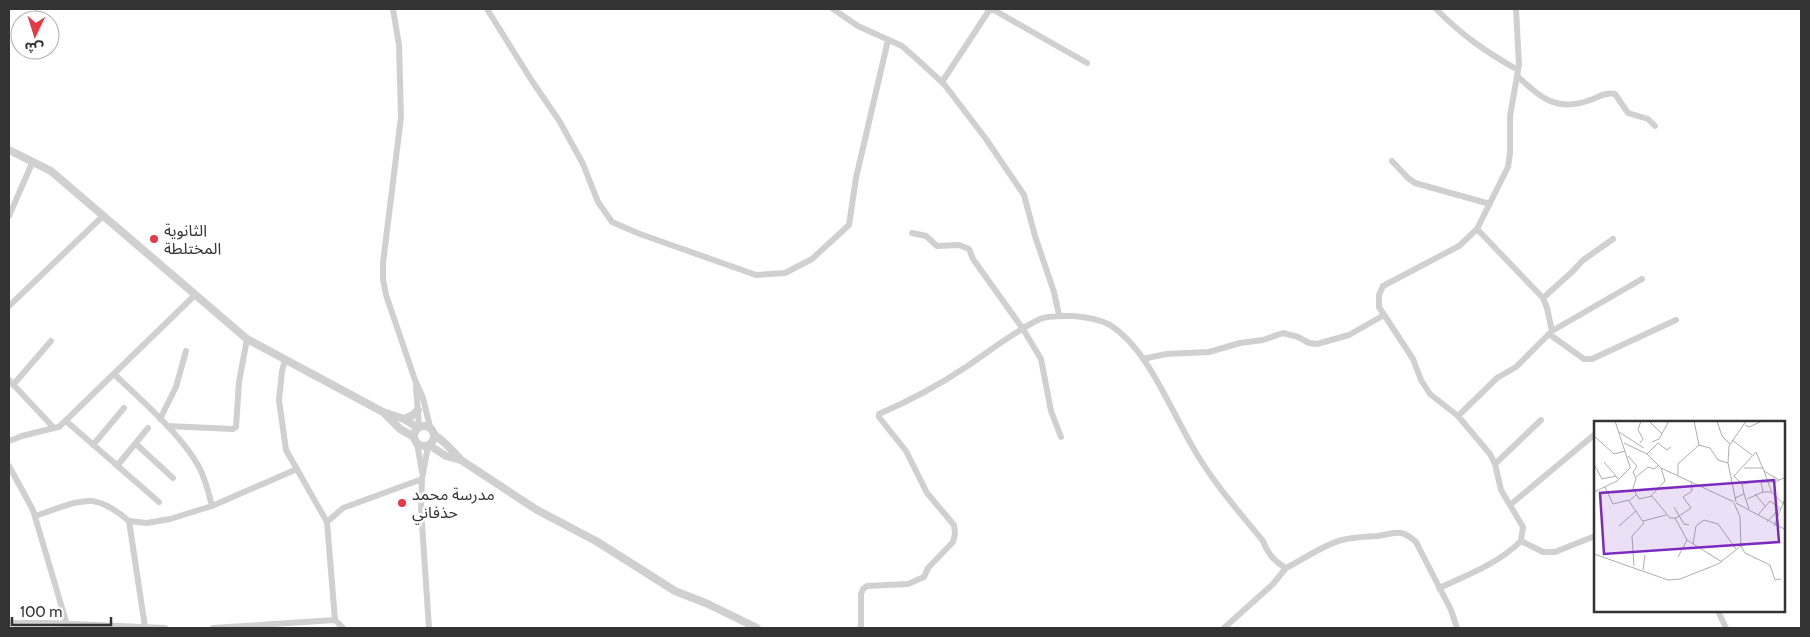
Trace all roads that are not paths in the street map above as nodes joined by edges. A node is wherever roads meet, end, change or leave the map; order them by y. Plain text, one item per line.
1 (393, 9) edge
2 (487, 9) edge
3 (833, 9) edge
4 (991, 9) edge
5 (1516, 9) edge
6 (1436, 10) dead end
7 (888, 40) junction
8 (1087, 63) dead end
9 (1517, 73) junction
10 (942, 82) junction
11 (1655, 126) dead end
12 (9, 150) edge
13 (33, 161) junction
14 (1392, 161) dead end
15 (1490, 204) junction
16 (9, 216) edge
17 (103, 216) junction
18 (1477, 229) junction
19 (912, 233) dead end
20 (1613, 239) dead end
21 (1642, 279) dead end
22 (196, 295) junction
23 (1543, 298) junction
24 (9, 306) edge
25 (1059, 315) junction
26 (1384, 315) junction
27 (1676, 320) dead end
28 (1023, 329) junction
29 (1551, 333) junction
30 (247, 339) junction
31 (51, 340) dead end
32 (186, 351) dead end
33 (1143, 359) junction
34 (285, 360) junction
35 (114, 374) junction
36 (415, 380) junction
37 (11, 383) edge
38 (124, 408) dead end
39 (418, 410) junction
40 (383, 412) junction
41 (1458, 416) junction
42 (404, 418) junction
43 (160, 419) junction
44 (1541, 420) dead end
45 (66, 421) junction
46 (167, 426) junction
47 (430, 427) junction
48 (54, 428) junction
49 (148, 428) dead end
50 (418, 428) junction
51 (434, 435) junction
52 (1594, 435) edge
53 (1061, 438) dead end
54 (415, 440) junction
55 (9, 441) edge
56 (136, 444) junction
57 (93, 445) junction
58 (428, 448) junction
59 (461, 460) junction
60 (1494, 464) junction
61 (9, 466) edge
62 (117, 466) junction
63 (297, 469) junction
64 (422, 476) junction
65 (174, 478) dead end
66 (159, 502) dead end
67 (212, 506) junction
68 (1510, 506) junction
69 (35, 516) junction
70 (129, 521) junction
71 (327, 522) junction
72 (1594, 536) edge
73 (1521, 540) junction
74 (1286, 568) junction
75 (1439, 588) junction
76 (1718, 612) edge
77 (335, 620) junction
78 (9, 623) edge
79 (67, 626) edge
80 (145, 627) edge
81 (165, 628) edge
82 (213, 628) edge
83 (343, 628) edge
84 (429, 628) edge
85 (757, 628) edge
86 (861, 628) edge
87 (1224, 628) edge
88 (1457, 628) edge
89 (1726, 628) edge

1 - 36 street
2 - 7 street
3 - 7 street
4 - 8 street
4 - 10 street
5 - 9 street
6 - 9 street
7 - 10 street
9 - 11 street
9 - 15 street
10 - 25 street
12 - 13 street
13 - 16 street
13 - 17 street
14 - 15 street
15 - 18 street
17 - 22 street
17 - 24 street
18 - 23 street
18 - 26 street
19 - 28 street
20 - 23 street
21 - 29 street
22 - 30 street
22 - 35 street
23 - 29 street
25 - 28 street
25 - 33 street
26 - 33 street
26 - 41 street
27 - 29 street
28 - 53 street
28 - 86 street
29 - 41 street
30 - 34 street
30 - 46 street
31 - 37 street
32 - 43 street
33 - 74 street
34 - 40 street
34 - 63 street
35 - 43 street
35 - 45 street
36 - 39 street
36 - 47 street
37 - 48 street
38 - 57 street
39 - 42 street
39 - 50 street
40 - 42 street
40 - 54 street
41 - 60 street
42 - 50 street
43 - 46 street
44 - 60 street
45 - 48 street
45 - 57 street
46 - 67 street
47 - 50 street
47 - 51 street
48 - 55 street
49 - 56 street
50 - 54 street
51 - 58 street
51 - 59 street
52 - 68 street
54 - 58 street
54 - 64 street
56 - 62 street
56 - 65 street
57 - 62 street
58 - 59 street
58 - 64 street
59 - 85 street
60 - 68 street
61 - 69 street
62 - 66 street
63 - 67 street
63 - 71 street
64 - 71 street
64 - 84 street
67 - 70 street
68 - 73 street
69 - 70 street
69 - 79 street
70 - 80 street
71 - 77 street
72 - 73 street
73 - 75 street
74 - 75 street
74 - 87 street
75 - 88 street
76 - 89 street
77 - 82 street
77 - 83 street
78 - 79 street
79 - 80 street
80 - 81 street

